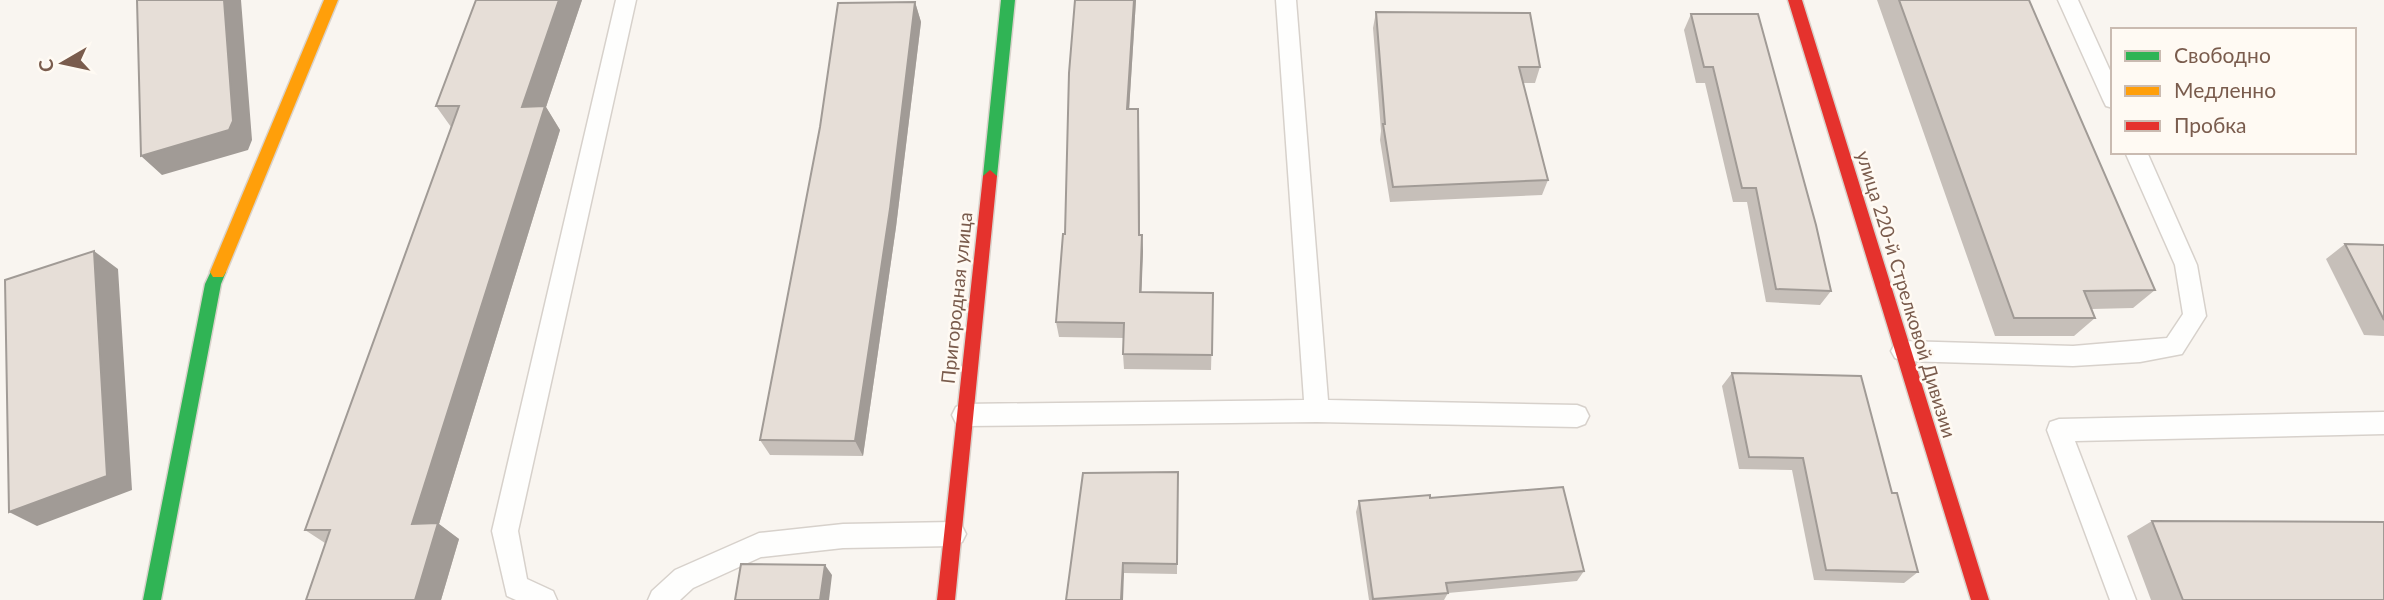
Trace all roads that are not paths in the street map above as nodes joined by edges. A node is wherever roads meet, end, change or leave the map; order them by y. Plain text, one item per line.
1 (331, 0) edge
2 (626, 0) edge
3 (1008, 0) edge
4 (1286, 0) edge
5 (1795, 0) edge
6 (2068, 0) edge
7 (2111, 96) edge
8 (2137, 154) edge
9 (1903, 351) junction
10 (1317, 411) junction
11 (964, 415) junction
12 (1577, 416) dead end
13 (2384, 423) edge
14 (953, 534) junction
15 (152, 600) edge
16 (544, 600) edge
17 (661, 600) edge
18 (946, 600) edge
19 (1980, 600) edge
20 (2123, 600) edge

1 - 15 street
2 - 16 lane
3 - 11 street, Пригородная улица
4 - 10 lane
5 - 9 street, улица 220-й Стрелковой Дивизии
6 - 7 lane
8 - 9 lane
9 - 19 street, улица 220-й Стрелковой Дивизии
10 - 11 lane
10 - 12 lane
11 - 14 street, Пригородная улица
13 - 20 lane
14 - 17 lane
14 - 18 street, Пригородная улица

